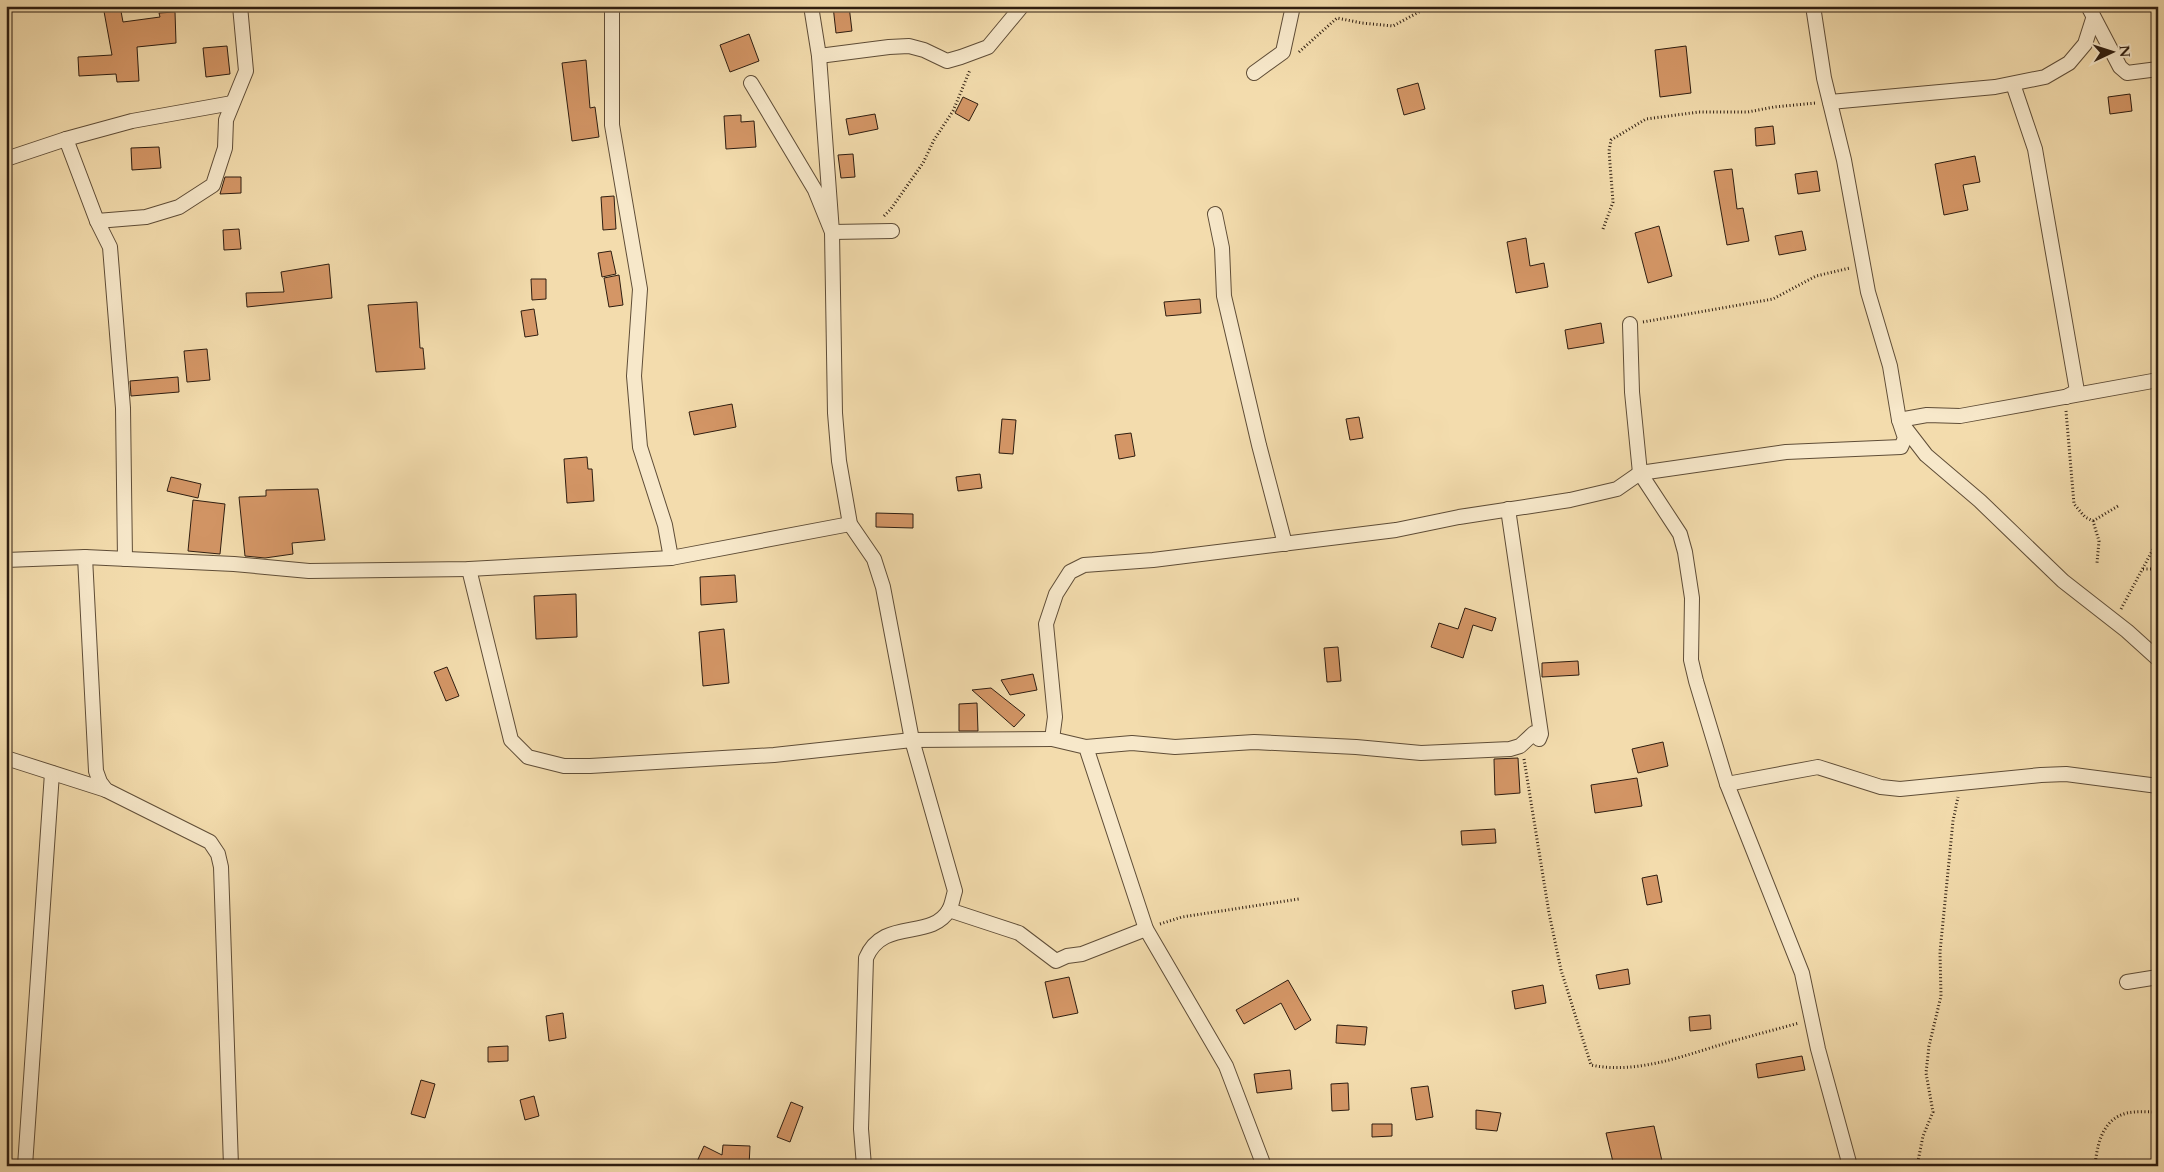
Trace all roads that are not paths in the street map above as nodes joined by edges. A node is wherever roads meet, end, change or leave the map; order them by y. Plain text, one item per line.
1 (240, 6) edge
2 (612, 6) edge
3 (811, 6) edge
4 (1022, 6) edge
5 (1293, 6) edge
6 (1813, 6) edge
7 (2088, 6) edge
8 (2093, 20) junction
9 (819, 56) junction
10 (2158, 69) edge
11 (1254, 73) dead end
12 (751, 83) dead end
13 (2012, 84) junction
14 (1830, 102) junction
15 (232, 103) junction
16 (66, 139) junction
17 (6, 159) edge
18 (1216, 214) dead end
19 (97, 221) junction
20 (892, 231) dead end
21 (832, 232) junction
22 (1630, 324) road end
23 (2158, 380) edge
24 (2064, 398) junction
25 (1899, 420) junction
26 (1640, 472) junction
27 (1508, 509) junction
28 (850, 524) junction
29 (1286, 544) junction
30 (85, 558) junction
31 (670, 558) junction
32 (125, 559) junction
33 (6, 560) edge
34 (469, 569) junction
35 (2158, 659) edge
36 (1052, 739) junction
37 (912, 740) junction
38 (1086, 747) junction
39 (6, 758) edge
40 (52, 774) junction
41 (1727, 784) junction
42 (2158, 786) edge
43 (106, 790) junction
44 (949, 910) junction
45 (1146, 929) junction
46 (2158, 978) edge
47 (2126, 982) dead end
48 (25, 1166) edge
49 (231, 1166) edge
50 (864, 1166) edge
51 (1264, 1166) edge
52 (1850, 1166) edge

1 - 15 street
2 - 31 street
3 - 9 street
4 - 9 street
5 - 11 street
6 - 14 street
7 - 8 street
8 - 10 street
8 - 13 street
9 - 21 street
12 - 21 street
13 - 14 street
13 - 24 street
14 - 25 street
15 - 16 street
15 - 19 street
16 - 17 street
16 - 19 street
18 - 29 street
19 - 32 street
20 - 21 street
21 - 28 street
22 - 26 street
23 - 24 street
24 - 25 street
25 - 26 street
25 - 35 street
26 - 27 street
26 - 41 street
27 - 29 street
27 - 38 street
28 - 31 street
28 - 37 street
29 - 36 street
30 - 32 street
30 - 33 street
30 - 43 street
31 - 34 street
32 - 34 street
34 - 37 street
36 - 37 street
36 - 38 street
37 - 44 street
38 - 45 street
39 - 40 street
40 - 43 street
40 - 48 street
41 - 42 street
41 - 52 street
43 - 49 street
44 - 45 street
44 - 50 street
45 - 51 street
46 - 47 street

